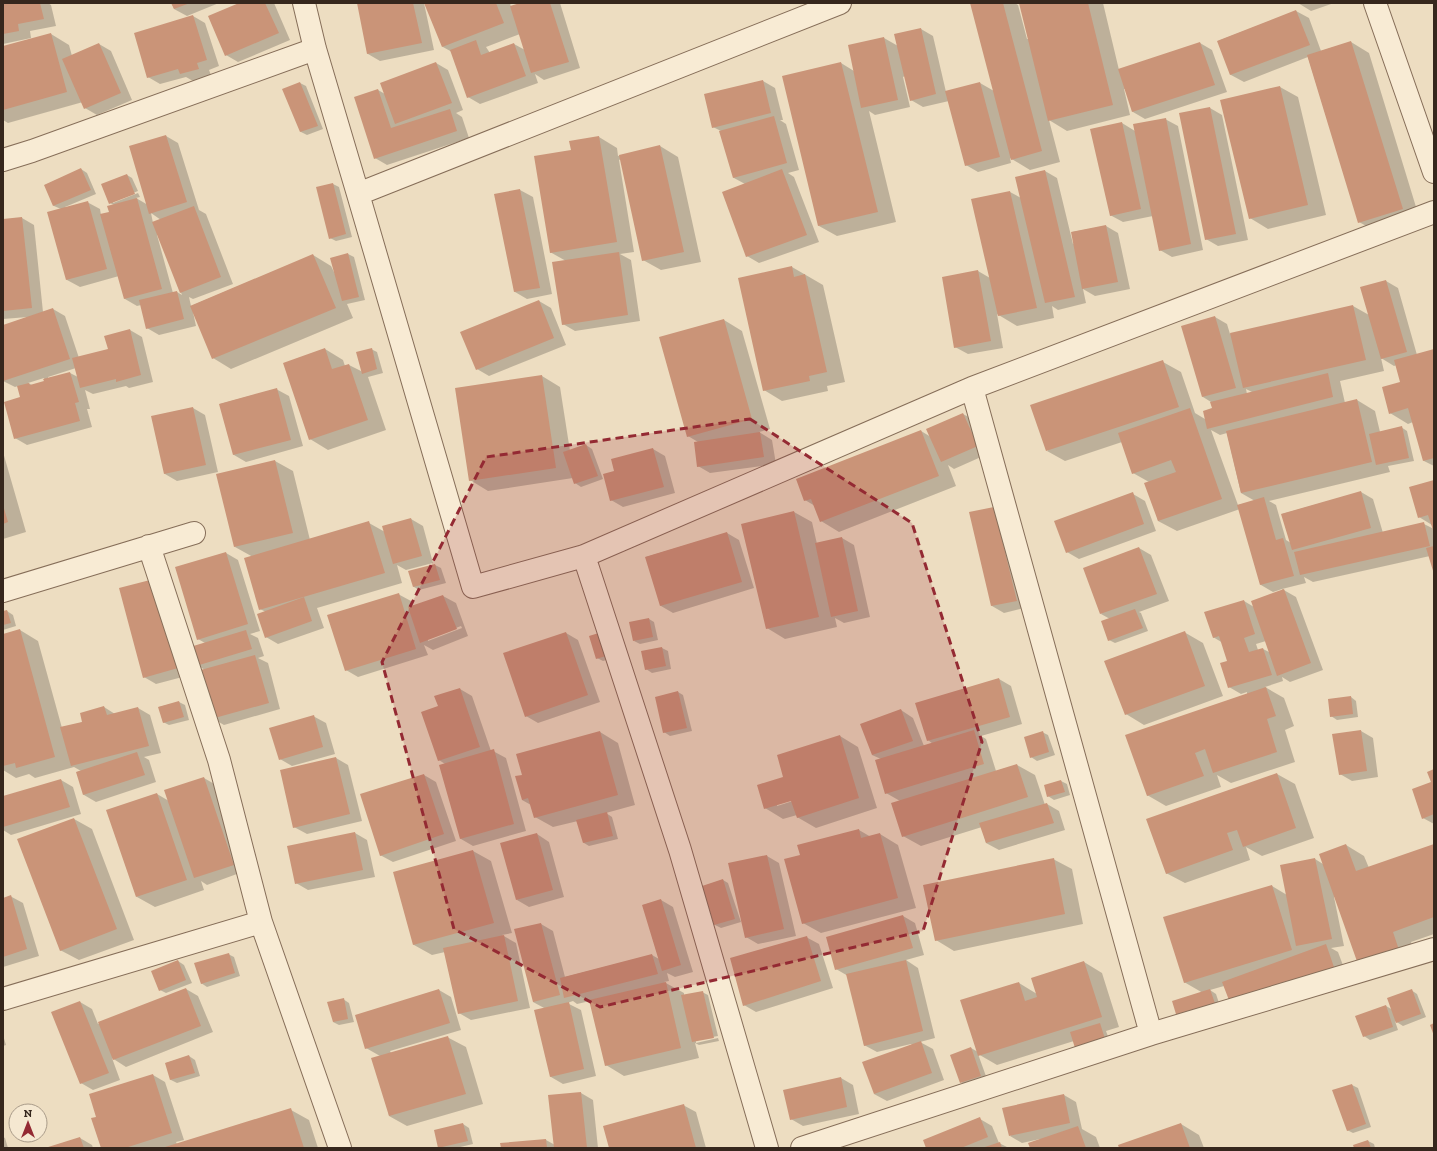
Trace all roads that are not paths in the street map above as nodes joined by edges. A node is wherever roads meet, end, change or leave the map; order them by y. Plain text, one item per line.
1 (304, 3) edge
2 (840, 3) edge
3 (1375, 3) edge
4 (315, 49) junction
5 (3, 160) edge
6 (1434, 172) edge
7 (358, 194) junction
8 (1434, 212) edge
9 (972, 388) junction
10 (194, 532) dead end
11 (149, 546) junction
12 (584, 556) junction
13 (3, 591) edge
14 (261, 922) junction
15 (1434, 949) edge
16 (3, 999) edge
17 (1151, 1034) junction
18 (340, 1148) edge
19 (767, 1148) edge
20 (802, 1148) edge

1 - 4 street
2 - 7 street
3 - 6 street
4 - 5 street
4 - 7 street
7 - 12 street
8 - 9 street
9 - 12 street
9 - 17 street
10 - 11 street
11 - 13 street
11 - 14 street
12 - 19 street
14 - 16 street
14 - 18 street
15 - 17 street
17 - 20 street

